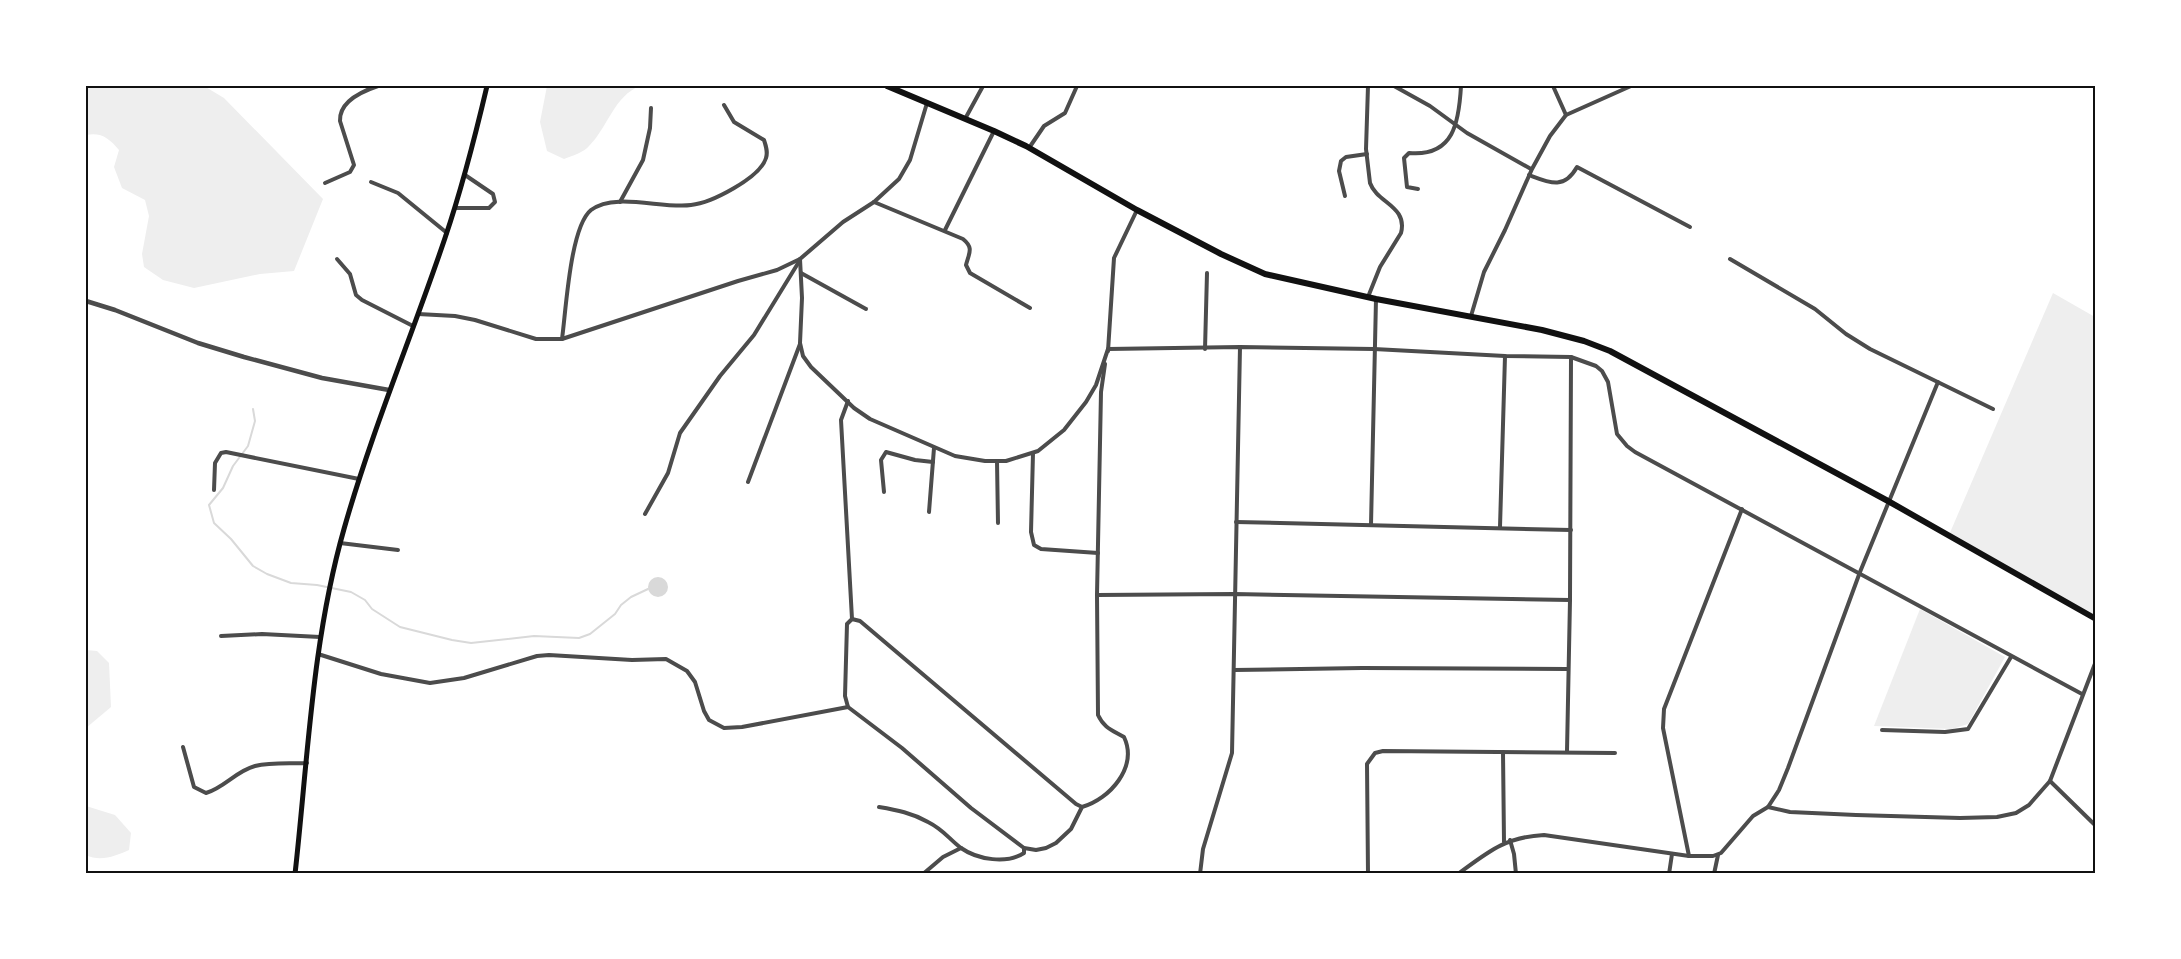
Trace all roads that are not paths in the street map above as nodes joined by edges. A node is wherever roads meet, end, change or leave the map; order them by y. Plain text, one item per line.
1 (378, 86) edge
2 (487, 86) edge
3 (886, 86) edge
4 (983, 86) edge
5 (1077, 86) edge
6 (1368, 86) edge
7 (1394, 86) edge
8 (1461, 86) edge
9 (1553, 86) edge
10 (1631, 86) edge
11 (927, 103) junction
12 (724, 105) dead end
13 (651, 108) dead end
14 (1566, 115) junction
15 (965, 118) junction
16 (1456, 126) junction
17 (994, 130) junction
18 (1029, 148) junction
19 (1367, 153) junction
20 (1532, 169) junction
21 (465, 174) junction
22 (1529, 175) junction
23 (371, 182) dead end
24 (325, 183) dead end
25 (1418, 189) dead end
26 (1345, 196) dead end
27 (874, 202) junction
28 (619, 203) junction
29 (455, 208) junction
30 (1137, 210) junction
31 (1690, 228) dead end
32 (945, 230) junction
33 (447, 233) junction
34 (337, 259) dead end
35 (800, 259) junction
36 (1730, 259) dead end
37 (801, 273) junction
38 (1208, 273) dead end
39 (1368, 297) junction
40 (1376, 299) junction
41 (86, 301) edge
42 (1030, 308) dead end
43 (867, 309) dead end
44 (418, 314) junction
45 (1471, 316) junction
46 (413, 326) junction
47 (562, 339) junction
48 (800, 343) junction
49 (1240, 347) junction
50 (1108, 349) junction
51 (1206, 349) junction
52 (1374, 349) junction
53 (1505, 356) junction
54 (1571, 357) junction
55 (1938, 382) junction
56 (389, 390) junction
57 (848, 401) junction
58 (1993, 409) dead end
59 (934, 448) junction
60 (1033, 453) junction
61 (997, 461) junction
62 (933, 462) junction
63 (359, 480) junction
64 (748, 482) dead end
65 (214, 490) dead end
66 (884, 492) dead end
67 (1888, 501) junction
68 (1742, 509) junction
69 (929, 512) dead end
70 (645, 514) dead end
71 (1236, 522) junction
72 (998, 523) dead end
73 (1371, 525) junction
74 (1500, 527) junction
75 (1571, 530) junction
76 (340, 543) junction
77 (398, 550) dead end
78 (1098, 553) junction
79 (1860, 572) junction
80 (1234, 594) junction
81 (1097, 595) junction
82 (1570, 600) junction
83 (852, 619) junction
84 (2096, 619) edge
85 (221, 636) dead end
86 (320, 637) junction
87 (318, 653) junction
88 (2011, 657) junction
89 (2096, 662) edge
90 (1567, 669) junction
91 (1234, 670) junction
92 (2082, 694) junction
93 (848, 706) junction
94 (1882, 730) dead end
95 (183, 747) dead end
96 (1566, 751) junction
97 (1503, 752) junction
98 (1615, 753) dead end
99 (307, 762) junction
100 (2050, 781) junction
101 (879, 807) dead end
102 (1082, 807) junction
103 (1768, 807) junction
104 (2096, 826) edge
105 (1507, 841) junction
106 (961, 848) junction
107 (1024, 848) junction
108 (1672, 854) junction
109 (1718, 855) junction
110 (1689, 856) junction
111 (295, 873) edge
112 (923, 873) edge
113 (1200, 873) edge
114 (1368, 873) edge
115 (1458, 873) edge
116 (1516, 873) edge
117 (1669, 873) edge
118 (1714, 873) edge

1 - 24 street
2 - 21 main road
3 - 11 main road
4 - 15 street
5 - 18 street
6 - 19 street
7 - 16 street
8 - 16 street
9 - 14 street
10 - 14 street
11 - 15 main road
11 - 27 street
12 - 28 street
13 - 28 street
14 - 20 street
15 - 17 main road
16 - 20 street
16 - 25 street
17 - 18 main road
17 - 32 street
18 - 30 main road
19 - 26 street
19 - 39 street
20 - 22 street
21 - 29 main road
21 - 29 street
22 - 31 street
22 - 45 street
23 - 33 street
27 - 32 street
27 - 35 street
28 - 47 street
29 - 33 main road
30 - 39 main road
30 - 50 street
32 - 42 street
33 - 44 main road
34 - 46 street
35 - 37 street
35 - 47 street
35 - 70 street
36 - 55 street
37 - 43 street
37 - 48 street
38 - 51 street
39 - 40 main road
40 - 45 main road
40 - 52 street
41 - 56 street
44 - 46 main road
44 - 47 street
45 - 67 main road
46 - 56 main road
48 - 57 street
48 - 64 street
49 - 51 street
49 - 52 street
49 - 71 street
50 - 51 street
50 - 60 street
50 - 78 street
52 - 53 street
52 - 73 street
53 - 54 street
53 - 74 street
54 - 68 street
54 - 75 street
55 - 58 street
55 - 67 street
56 - 63 main road
57 - 59 street
57 - 83 street
59 - 61 street
59 - 62 street
60 - 61 street
60 - 78 street
61 - 72 street
62 - 66 street
62 - 69 street
63 - 65 street
63 - 76 main road
67 - 79 street
67 - 84 main road
68 - 79 street
68 - 110 street
71 - 73 street
71 - 80 street
73 - 74 street
74 - 75 street
75 - 82 street
76 - 77 street
76 - 86 main road
78 - 81 street
79 - 88 street
79 - 103 street
80 - 81 street
80 - 82 street
80 - 91 street
81 - 102 street
82 - 90 street
83 - 93 street
83 - 102 street
85 - 86 street
86 - 87 main road
87 - 93 street
87 - 99 main road
88 - 92 street
88 - 94 street
89 - 92 street
90 - 91 street
90 - 96 street
91 - 113 street
92 - 100 street
93 - 107 street
95 - 99 street
96 - 97 street
96 - 98 street
97 - 105 street
97 - 114 street
99 - 111 main road
100 - 103 street
100 - 104 street
101 - 106 street
102 - 107 street
103 - 109 street
105 - 108 street
105 - 115 street
105 - 116 street
106 - 107 street
106 - 112 street
108 - 110 street
108 - 117 street
109 - 110 street
109 - 118 street

